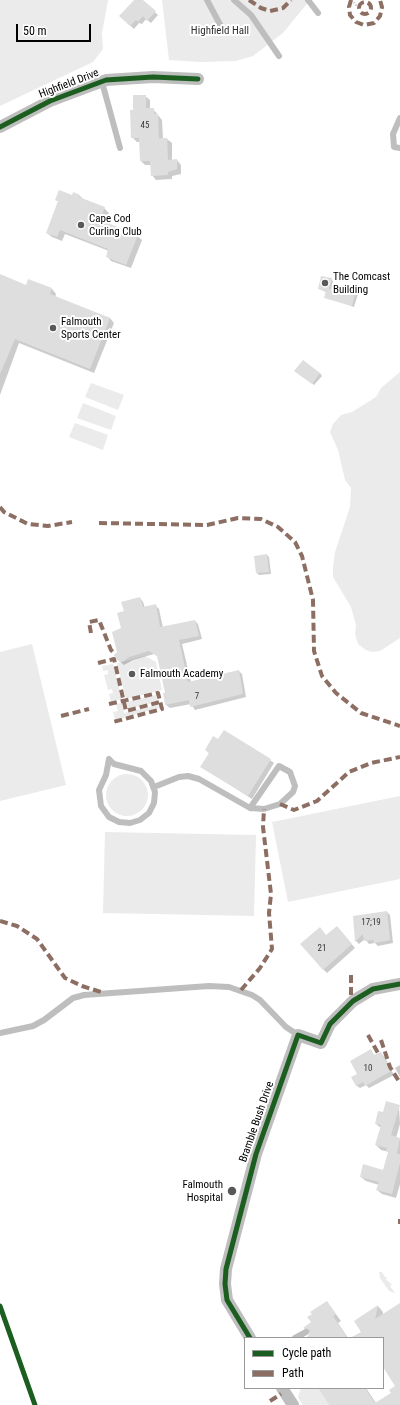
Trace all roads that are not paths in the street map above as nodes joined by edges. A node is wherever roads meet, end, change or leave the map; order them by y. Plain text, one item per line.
1 (207, 0) edge
2 (234, 0) edge
3 (308, 0) edge
4 (318, 13) dead end
5 (223, 30) dead end
6 (279, 56) dead end
7 (198, 79) dead end
8 (102, 82) junction
9 (400, 118) edge
10 (0, 127) edge
11 (120, 148) dead end
12 (400, 148) edge
13 (154, 787) junction
14 (250, 808) junction
15 (400, 984) edge
16 (0, 1033) edge
17 (298, 1035) junction
18 (306, 1332) dead end
19 (249, 1337) edge
20 (297, 1337) edge
21 (283, 1389) edge
22 (293, 1405) edge

1 - 5 lane
2 - 6 lane
3 - 4 lane
7 - 8 street, Highfield Drive
8 - 10 street, Highfield Drive
8 - 11 lane
9 - 12 lane
13 - 13 lane
13 - 14 lane
14 - 14 lane
15 - 17 street
16 - 17 lane
17 - 19 street, Bramble Bush Drive
18 - 20 lane
21 - 22 street

